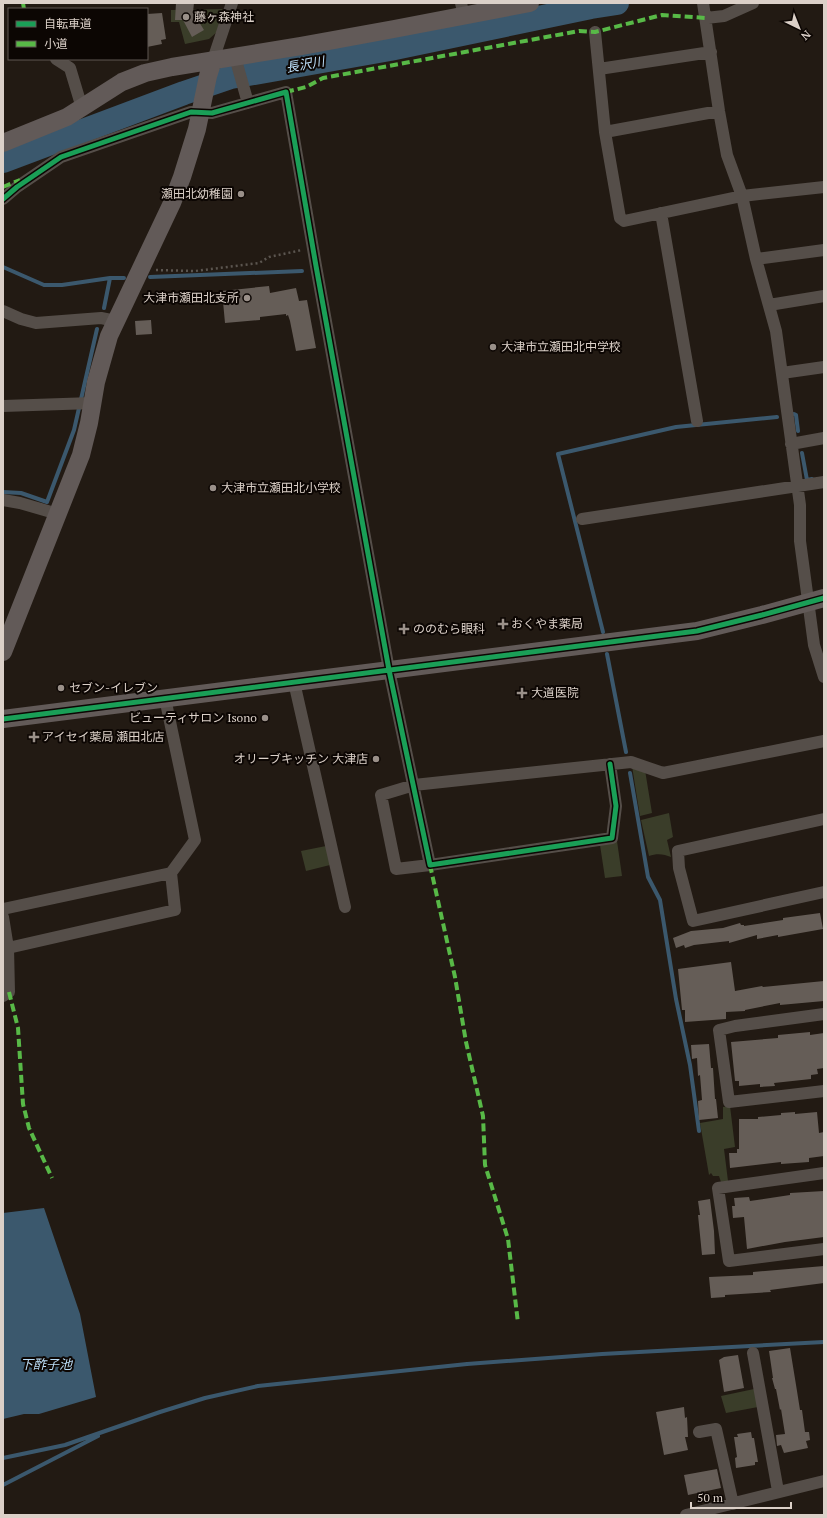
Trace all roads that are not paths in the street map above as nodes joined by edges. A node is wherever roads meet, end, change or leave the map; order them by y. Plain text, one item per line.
1 (232, 3) edge
2 (530, 3) edge
3 (753, 3) edge
4 (463, 9) edge
5 (705, 10) edge
6 (595, 32) dead end
7 (711, 52) junction
8 (235, 57) junction
9 (58, 60) edge
10 (211, 68) junction
11 (599, 69) junction
12 (248, 102) junction
13 (82, 108) junction
14 (202, 110) junction
15 (718, 111) junction
16 (605, 132) junction
17 (3, 143) edge
18 (824, 187) edge
19 (742, 196) junction
20 (3, 199) edge
21 (661, 213) junction
22 (824, 250) edge
23 (756, 259) junction
24 (824, 296) edge
25 (769, 305) junction
26 (3, 311) edge
27 (116, 321) junction
28 (824, 367) edge
29 (782, 372) junction
30 (84, 403) junction
31 (3, 406) edge
32 (697, 421) dead end
33 (824, 438) edge
34 (792, 444) junction
35 (824, 482) edge
36 (797, 487) junction
37 (3, 500) edge
38 (58, 514) junction
39 (582, 519) dead end
40 (816, 600) edge
41 (3, 652) edge
42 (389, 670) junction
43 (823, 671) edge
44 (294, 682) junction
45 (165, 698) junction
46 (3, 719) edge
47 (824, 741) edge
48 (610, 764) junction
49 (414, 785) junction
50 (824, 819) edge
51 (430, 865) junction
52 (170, 873) junction
53 (824, 892) edge
54 (346, 907) dead end
55 (3, 909) edge
56 (3, 917) edge
57 (8, 948) junction
58 (3, 996) edge
59 (824, 1014) edge
60 (824, 1091) edge
61 (824, 1173) edge
62 (824, 1249) edge
63 (753, 1353) dead end
64 (699, 1432) dead end
65 (824, 1481) edge
66 (778, 1492) junction
67 (733, 1504) junction
68 (686, 1515) edge

1 - 10 street
2 - 4 street
3 - 5 street
4 - 8 street
5 - 7 street
6 - 11 street
7 - 11 street
7 - 15 street
8 - 10 street
8 - 12 street
9 - 13 street
10 - 13 street
10 - 14 street
11 - 16 street
12 - 14 street
12 - 42 street
13 - 17 street
14 - 20 street
14 - 27 street
15 - 16 street
15 - 19 street
16 - 21 street
18 - 19 street
19 - 21 street
19 - 23 street
21 - 32 street
22 - 23 street
23 - 25 street
24 - 25 street
25 - 29 street
26 - 27 street
27 - 30 street
28 - 29 street
29 - 34 street
30 - 31 street
30 - 38 street
33 - 34 street
34 - 36 street
35 - 36 street
36 - 39 street
36 - 40 street
37 - 38 street
38 - 41 street
40 - 42 street
40 - 43 street
42 - 44 street
42 - 49 street
44 - 45 street
44 - 54 street
45 - 46 street
45 - 52 street
47 - 48 street
48 - 49 street
48 - 51 street
49 - 51 street
49 - 51 street
50 - 53 street
52 - 55 street
52 - 57 street
56 - 57 street
57 - 58 street
59 - 60 street
61 - 62 street
63 - 66 street
64 - 67 street
65 - 66 street
66 - 67 street
67 - 68 street

